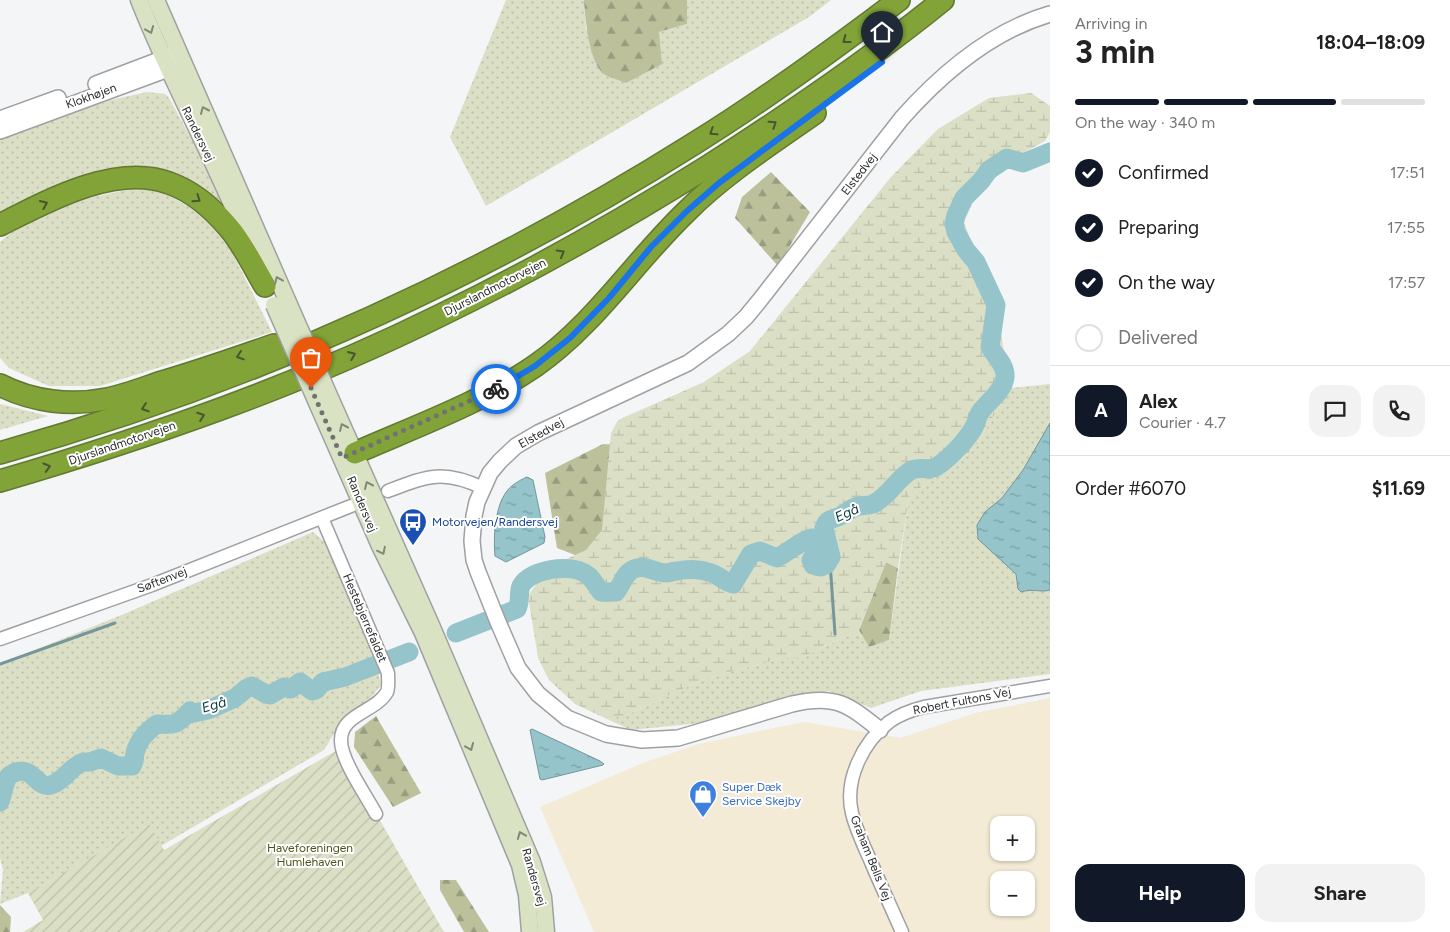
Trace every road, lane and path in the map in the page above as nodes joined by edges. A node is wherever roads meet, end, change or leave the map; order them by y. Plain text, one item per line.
1 (139, 0) edge
2 (156, 0) edge
3 (899, 0) edge
4 (943, 0) edge
5 (959, 0) edge
6 (1050, 14) edge
7 (181, 58) junction
8 (165, 64) junction
9 (0, 119) edge
10 (0, 131) edge
11 (0, 225) edge
12 (497, 257) junction
13 (265, 286) junction
14 (280, 302) junction
15 (0, 372) edge
16 (0, 385) edge
17 (134, 391) junction
18 (0, 453) edge
19 (348, 456) junction
20 (0, 481) edge
21 (483, 488) junction
22 (388, 491) dead end
23 (351, 506) dead end
24 (322, 518) junction
25 (0, 639) edge
26 (1050, 686) edge
27 (880, 730) junction
28 (376, 814) dead end
29 (530, 932) edge
30 (546, 932) edge
31 (902, 932) edge

1 -> 8 main road, Randersvej
2 - 7 main road, Randersvej
3 -> 12 highway, Djurslandmotorvejen
20 -> 4 highway, Djurslandmotorvejen
5 - 19 highway
6 - 21 street, Elstedvej
7 - 8 street, Klokhøjen
14 -> 7 main road, Randersvej
8 - 9 street, Klokhøjen
8 - 10 street, Klokhøjen
8 - 13 main road, Randersvej
11 -> 13 highway
12 -> 17 highway
12 -> 18 highway, Djurslandmotorvejen
13 - 14 main road, Randersvej
14 - 19 main road, Randersvej, bridge
15 - 17 highway
16 - 17 highway
19 -> 29 main road, Randersvej
30 -> 19 main road, Randersvej
21 - 22 street
21 - 27 street, Elstedvej
23 - 24 street
24 - 25 street, Søftenvej
24 - 28 street, Hestebjerrefaldet
26 - 27 street, Robert Fultons Vej
27 - 31 street, Graham Bells Vej

